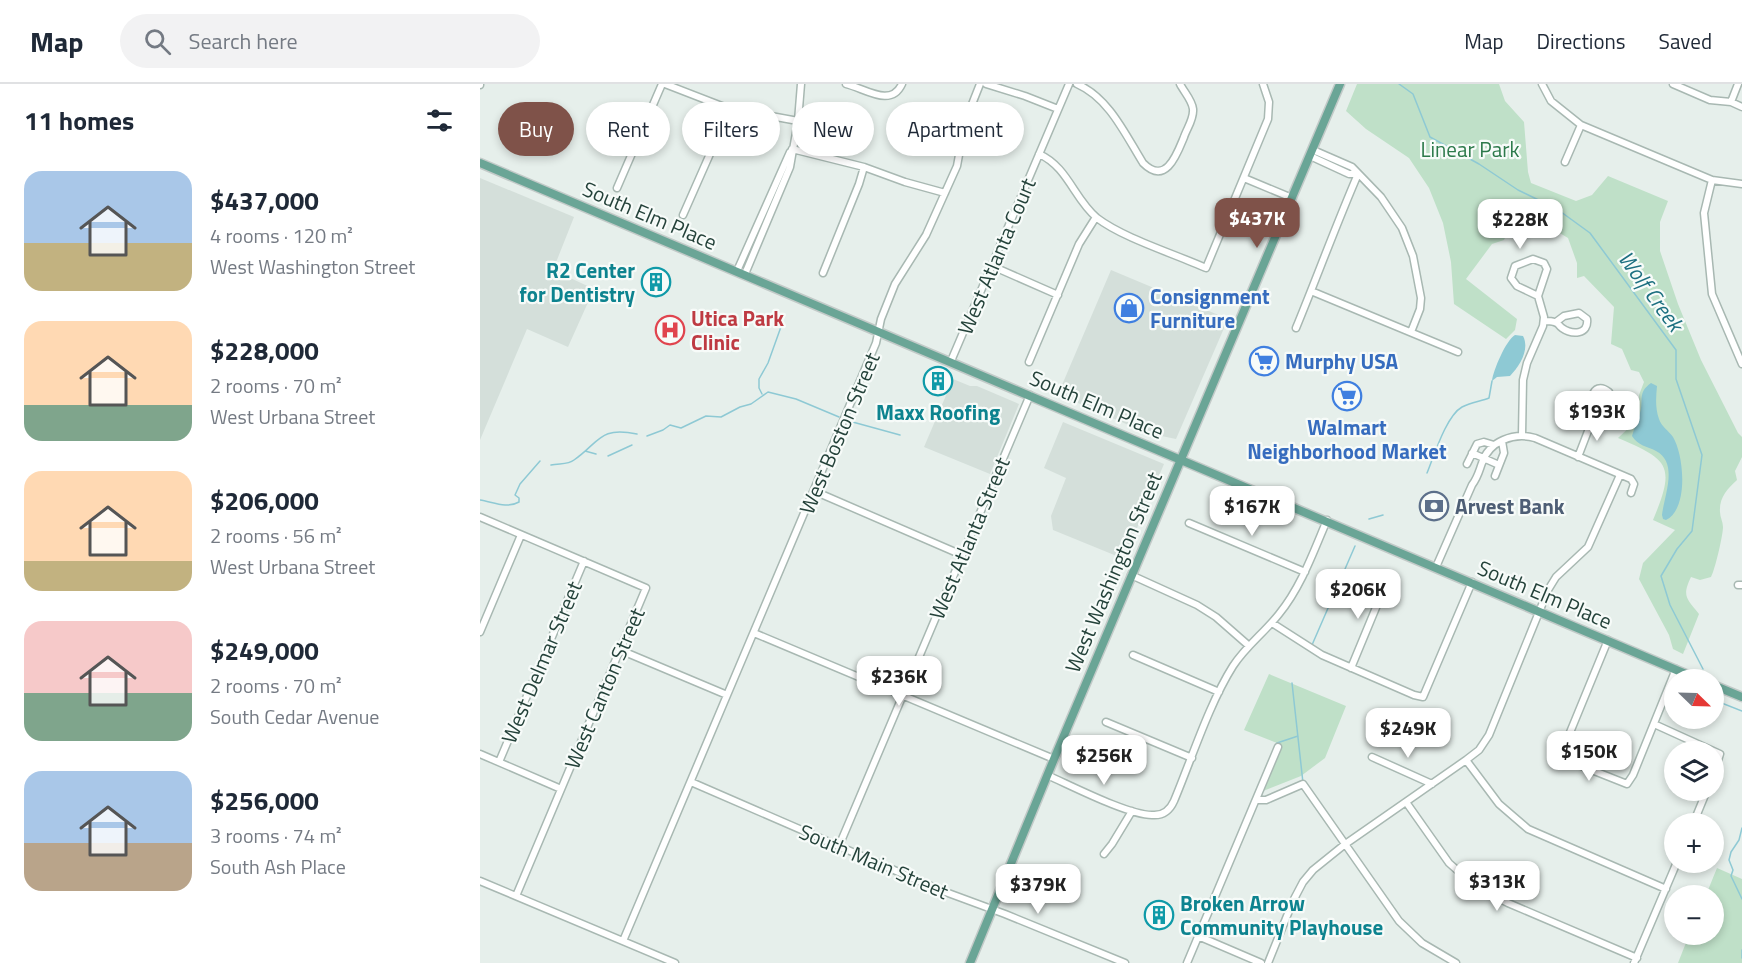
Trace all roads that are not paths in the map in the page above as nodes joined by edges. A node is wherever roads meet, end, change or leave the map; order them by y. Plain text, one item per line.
1 (663, 84) edge
2 (801, 84) edge
3 (846, 84) edge
4 (902, 84) edge
5 (980, 84) edge
6 (986, 84) edge
7 (1069, 84) edge
8 (1077, 84) edge
9 (1179, 84) edge
10 (1263, 84) edge
11 (1340, 84) edge
12 (1542, 84) edge
13 (1673, 84) edge
14 (1738, 84) edge
15 (711, 102) edge
16 (800, 102) edge
17 (1731, 102) junction
18 (1742, 106) edge
19 (1058, 110) junction
20 (1581, 125) junction
21 (792, 149) edge
22 (1311, 153) junction
23 (1039, 154) junction
24 (709, 156) edge
25 (820, 156) edge
26 (1565, 162) dead end
27 (480, 163) edge
28 (864, 167) junction
29 (1358, 174) junction
30 (1244, 178) junction
31 (1712, 180) junction
32 (1742, 184) edge
33 (617, 188) dead end
34 (945, 193) junction
35 (1292, 198) junction
36 (684, 215) dead end
37 (1096, 217) junction
38 (992, 266) junction
39 (741, 273) junction
40 (823, 273) dead end
41 (1311, 291) junction
42 (1058, 295) junction
43 (1538, 296) junction
44 (1544, 321) junction
45 (1556, 322) junction
46 (1296, 328) dead end
47 (879, 331) junction
48 (1411, 332) junction
49 (1458, 352) dead end
50 (951, 362) junction
51 (1029, 362) dead end
52 (1742, 364) edge
53 (1030, 395) junction
54 (1593, 418) junction
55 (1522, 435) junction
56 (1502, 441) junction
57 (1494, 445) junction
58 (1472, 453) junction
59 (1578, 457) junction
60 (1484, 458) junction
61 (1181, 459) junction
62 (1467, 464) dead end
63 (1499, 465) junction
64 (1620, 475) junction
65 (1495, 476) dead end
66 (814, 491) junction
67 (1631, 493) dead end
68 (480, 517) edge
69 (1327, 520) junction
70 (1189, 523) dead end
71 (521, 535) junction
72 (962, 555) junction
73 (584, 561) junction
74 (1436, 567) junction
75 (1305, 572) junction
76 (1131, 575) junction
77 (1387, 581) dead end
78 (1472, 582) junction
79 (1539, 611) junction
80 (1272, 623) junction
81 (480, 632) edge
82 (754, 633) junction
83 (1608, 640) junction
84 (1248, 645) junction
85 (620, 650) junction
86 (1133, 655) dead end
87 (1351, 668) junction
88 (1676, 669) edge
89 (1724, 690) edge
90 (1219, 692) junction
91 (728, 695) junction
92 (903, 696) junction
93 (1742, 697) edge
94 (1664, 699) edge
95 (1106, 722) dead end
96 (1654, 724) junction
97 (1691, 741) edge
98 (1278, 747) dead end
99 (480, 754) edge
100 (1372, 757) dead end
101 (1192, 758) junction
102 (1054, 759) junction
103 (1466, 760) junction
104 (499, 762) junction
105 (1047, 775) junction
106 (691, 782) junction
107 (1432, 784) junction
108 (561, 789) junction
109 (1256, 800) junction
110 (1406, 802) junction
111 (1132, 811) junction
112 (1344, 845) junction
113 (839, 846) junction
114 (1104, 854) dead end
115 (480, 881) edge
116 (1664, 888) edge
117 (1664, 894) edge
118 (516, 896) junction
119 (993, 909) junction
120 (1198, 936) junction
121 (623, 941) junction
122 (1636, 960) edge
123 (675, 963) edge
124 (970, 963) edge
125 (1125, 963) edge
126 (1187, 963) edge
127 (1261, 963) edge
128 (1268, 963) edge
129 (1456, 963) edge

1 - 15 street
1 - 33 street
2 - 16 street
3 - 4 street
5 - 34 street, West Boston Street
6 - 19 street
7 - 19 street, West Atlanta Court
8 - 9 street
10 - 30 street
11 - 22 main road, West Washington Street
12 - 20 street
13 - 17 street
14 - 17 street
17 - 18 street
19 - 23 street, West Atlanta Court
20 - 26 street
20 - 31 street
21 - 39 street
22 - 29 street
22 - 35 main road, West Washington Street
23 - 37 street
23 - 38 street, West Atlanta Court
24 - 36 street
25 - 28 street
27 - 39 main road, South Elm Place
28 - 34 street
28 - 40 street
29 - 41 street
29 - 48 street
30 - 35 street
30 - 37 street
31 - 32 street
31 - 52 street
34 - 47 street, West Boston Street
35 - 61 main road, West Washington Street
37 - 42 street
38 - 42 street
38 - 50 street, West Atlanta Court
39 - 47 main road, South Elm Place
41 - 46 street
41 - 48 street
42 - 51 street
43 - 43 street
43 - 44 street
44 - 45 street
44 - 55 street
45 - 45 street
47 - 50 main road, South Elm Place
47 - 66 street, West Boston Street
48 - 49 street
50 - 53 main road, South Elm Place
53 - 61 main road, South Elm Place
53 - 72 street, West Atlanta Street
54 - 54 street
54 - 59 street
55 - 56 street
55 - 59 street
56 - 57 street
56 - 63 street
57 - 58 street
57 - 60 street
58 - 60 street
58 - 62 street
59 - 64 street
60 - 63 street
60 - 74 street
61 - 69 main road, South Elm Place
61 - 76 main road, West Washington Street
63 - 65 street
64 - 67 street
64 - 79 street
66 - 72 street
66 - 82 street, West Boston Street
68 - 71 street
69 - 74 main road, South Elm Place
69 - 75 street
70 - 75 street
71 - 73 street
71 - 81 street
72 - 92 street, West Atlanta Street
73 - 85 street, West Canton Street
73 - 104 street, West Delmar Street
74 - 78 main road, South Elm Place
75 - 80 street
76 - 84 street
76 - 102 main road, West Washington Street
77 - 87 street
78 - 79 main road, South Elm Place
78 - 87 street
79 - 83 main road, South Elm Place
79 - 103 street
80 - 84 street
80 - 87 street
82 - 91 street, West Boston Street
82 - 92 street
83 - 88 main road, South Elm Place
83 - 96 street
84 - 90 street
85 - 91 street
85 - 108 street, West Canton Street
86 - 90 street
89 - 93 main road
90 - 101 street
91 - 106 street, West Boston Street
92 - 102 street
92 - 113 street, West Atlanta Street
94 - 96 street
95 - 101 street
96 - 97 street
98 - 109 street
99 - 104 street
100 - 107 street
101 - 111 street
102 - 105 main road, West Washington Street
103 - 107 street
103 - 116 street
104 - 108 street
105 - 111 street
105 - 119 main road, West Washington Street
106 - 113 street, South Main Street
106 - 121 street, West Boston Street
107 - 110 street
108 - 118 street, West Canton Street
109 - 112 street
109 - 120 street
110 - 112 street
110 - 122 street
111 - 114 street
112 - 128 street
112 - 129 street
113 - 119 street, South Main Street
115 - 118 street
117 - 122 street
118 - 121 street
119 - 124 main road, West Washington Street
119 - 125 street, South Main Street
120 - 126 street
120 - 127 street
121 - 123 street

